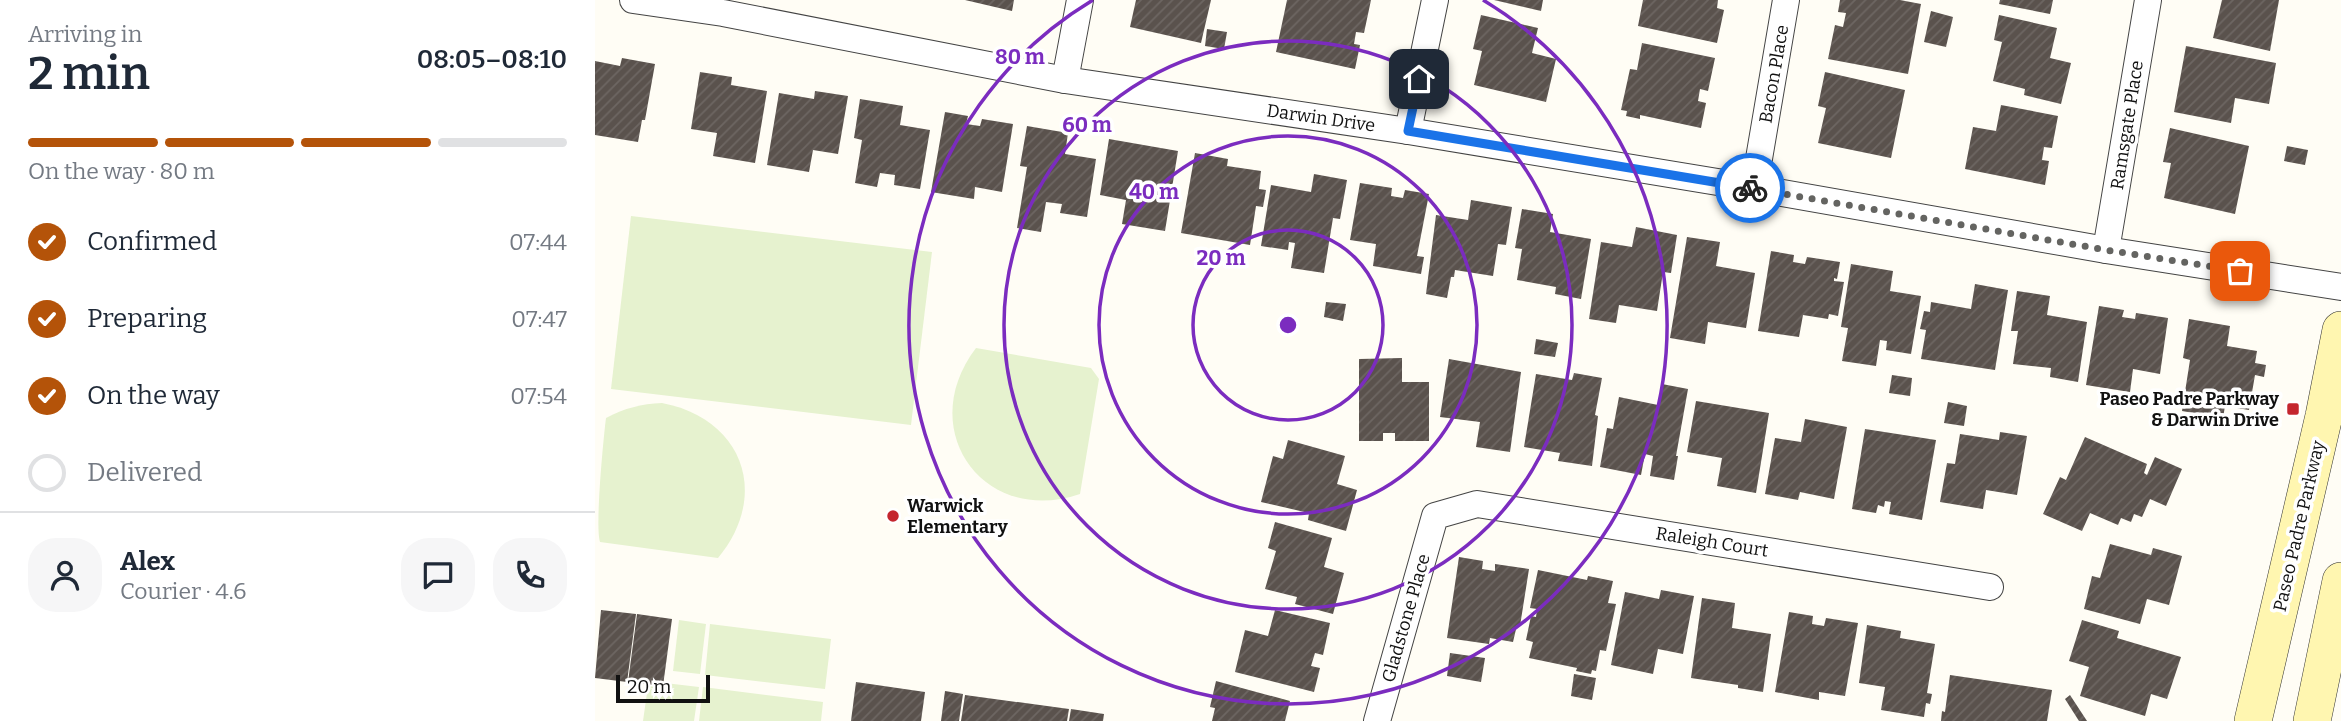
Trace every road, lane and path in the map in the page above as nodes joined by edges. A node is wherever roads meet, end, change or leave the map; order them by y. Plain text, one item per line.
1 (633, 0) edge
2 (1080, 0) edge
3 (1435, 0) edge
4 (1786, 0) edge
5 (2148, 0) edge
6 (724, 7) edge
7 (1065, 80) junction
8 (1408, 131) junction
9 (1754, 188) junction
10 (2106, 250) junction
11 (2341, 287) edge
12 (2341, 330) edge
13 (1435, 516) joint
14 (2341, 581) edge
15 (1990, 587) dead end
16 (1377, 721) edge
17 (2253, 721) edge
18 (2312, 721) edge

1 - 6 street, Darwin Drive
2 - 7 street
3 - 8 street
4 - 9 street, Bacon Place
5 - 10 street, Ramsgate Place
6 - 7 street, Darwin Drive
7 - 8 street, Darwin Drive
8 - 9 street, Darwin Drive
9 - 10 street, Darwin Drive
10 - 11 street, Darwin Drive
12 - 17 main road, Paseo Padre Parkway
13 - 15 street, Raleigh Court
13 - 16 street, Gladstone Place
14 - 18 main road

